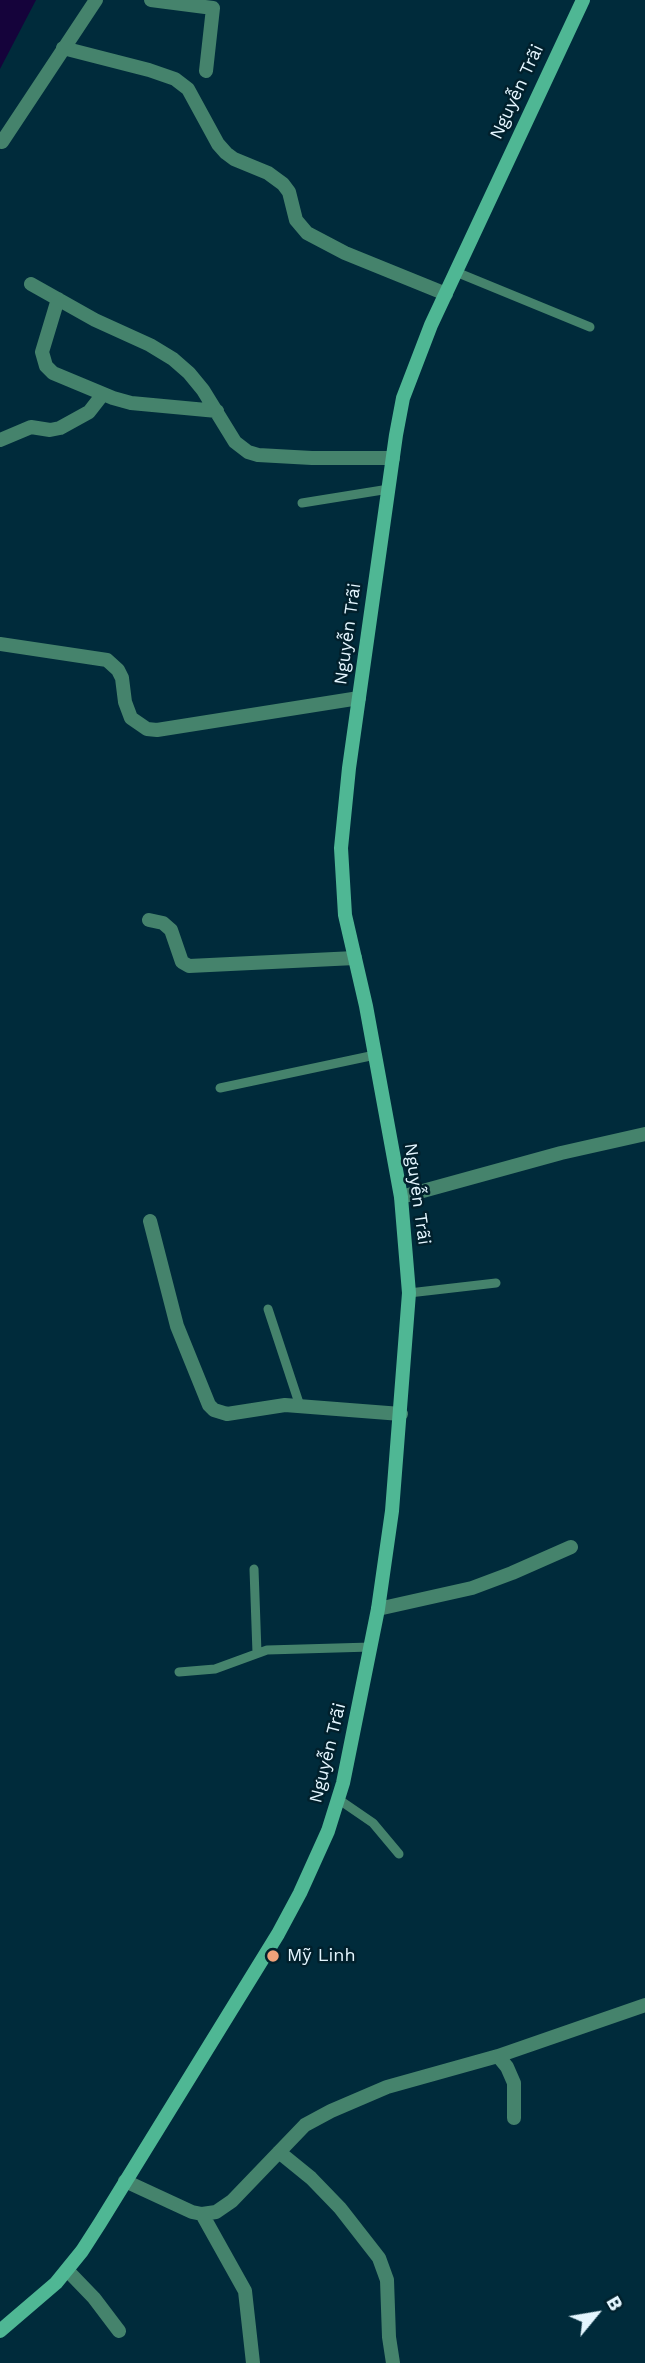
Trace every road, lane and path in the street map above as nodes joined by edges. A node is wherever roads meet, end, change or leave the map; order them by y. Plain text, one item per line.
1 (96, 0) edge
2 (151, 0) edge
3 (583, 0) edge
4 (63, 48) junction
5 (206, 71) dead end
6 (2, 142) dead end
7 (456, 272) junction
8 (31, 284) dead end
9 (446, 294) junction
10 (58, 299) junction
11 (590, 327) dead end
12 (103, 394) junction
13 (217, 411) junction
14 (0, 440) edge
15 (393, 458) junction
16 (390, 489) junction
17 (302, 503) dead end
18 (0, 644) edge
19 (359, 698) junction
20 (149, 920) dead end
21 (355, 958) junction
22 (375, 1055) junction
23 (220, 1088) dead end
24 (645, 1134) edge
25 (401, 1198) junction
26 (150, 1220) dead end
27 (496, 1283) dead end
28 (409, 1293) junction
29 (268, 1309) dead end
30 (300, 1406) junction
31 (401, 1414) junction
32 (571, 1547) dead end
33 (254, 1569) dead end
34 (378, 1609) junction
35 (371, 1647) junction
36 (257, 1653) junction
37 (179, 1672) dead end
38 (338, 1799) junction
39 (398, 1854) dead end
40 (645, 2005) edge
41 (498, 2056) junction
42 (514, 2118) dead end
43 (279, 2152) junction
44 (125, 2181) junction
45 (202, 2214) junction
46 (67, 2270) junction
47 (0, 2331) edge
48 (119, 2331) dead end
49 (253, 2363) edge
50 (393, 2363) edge

1 - 4 street
2 - 5 street
3 - 7 main road, Nguyễn Trãi
4 - 6 street
4 - 9 street
7 - 9 main road, Nguyễn Trãi
7 - 11 lane
8 - 10 street
9 - 15 main road, Nguyễn Trãi
10 - 12 street
10 - 13 street
12 - 13 street
12 - 14 street
13 - 15 street
15 - 16 main road, Nguyễn Trãi
16 - 17 lane
16 - 19 main road, Nguyễn Trãi
18 - 19 street
19 - 21 main road, Nguyễn Trãi
20 - 21 street
21 - 22 main road, Nguyễn Trãi
22 - 23 lane
22 - 25 main road, Nguyễn Trãi
24 - 25 street
25 - 28 main road, Nguyễn Trãi
26 - 30 street
27 - 28 lane
28 - 31 main road, Nguyễn Trãi
29 - 30 lane
30 - 31 street
31 - 34 main road, Nguyễn Trãi
32 - 34 street
33 - 36 lane
34 - 35 main road, Nguyễn Trãi
35 - 36 lane
35 - 38 main road, Nguyễn Trãi
36 - 37 lane
38 - 39 lane
38 - 44 main road, Nguyễn Trãi
40 - 41 street
41 - 42 street
41 - 43 street
43 - 45 street
43 - 50 street
44 - 45 street
44 - 46 main road, Nguyễn Trãi
45 - 49 street
46 - 47 main road, Nguyễn Trãi
46 - 48 street

